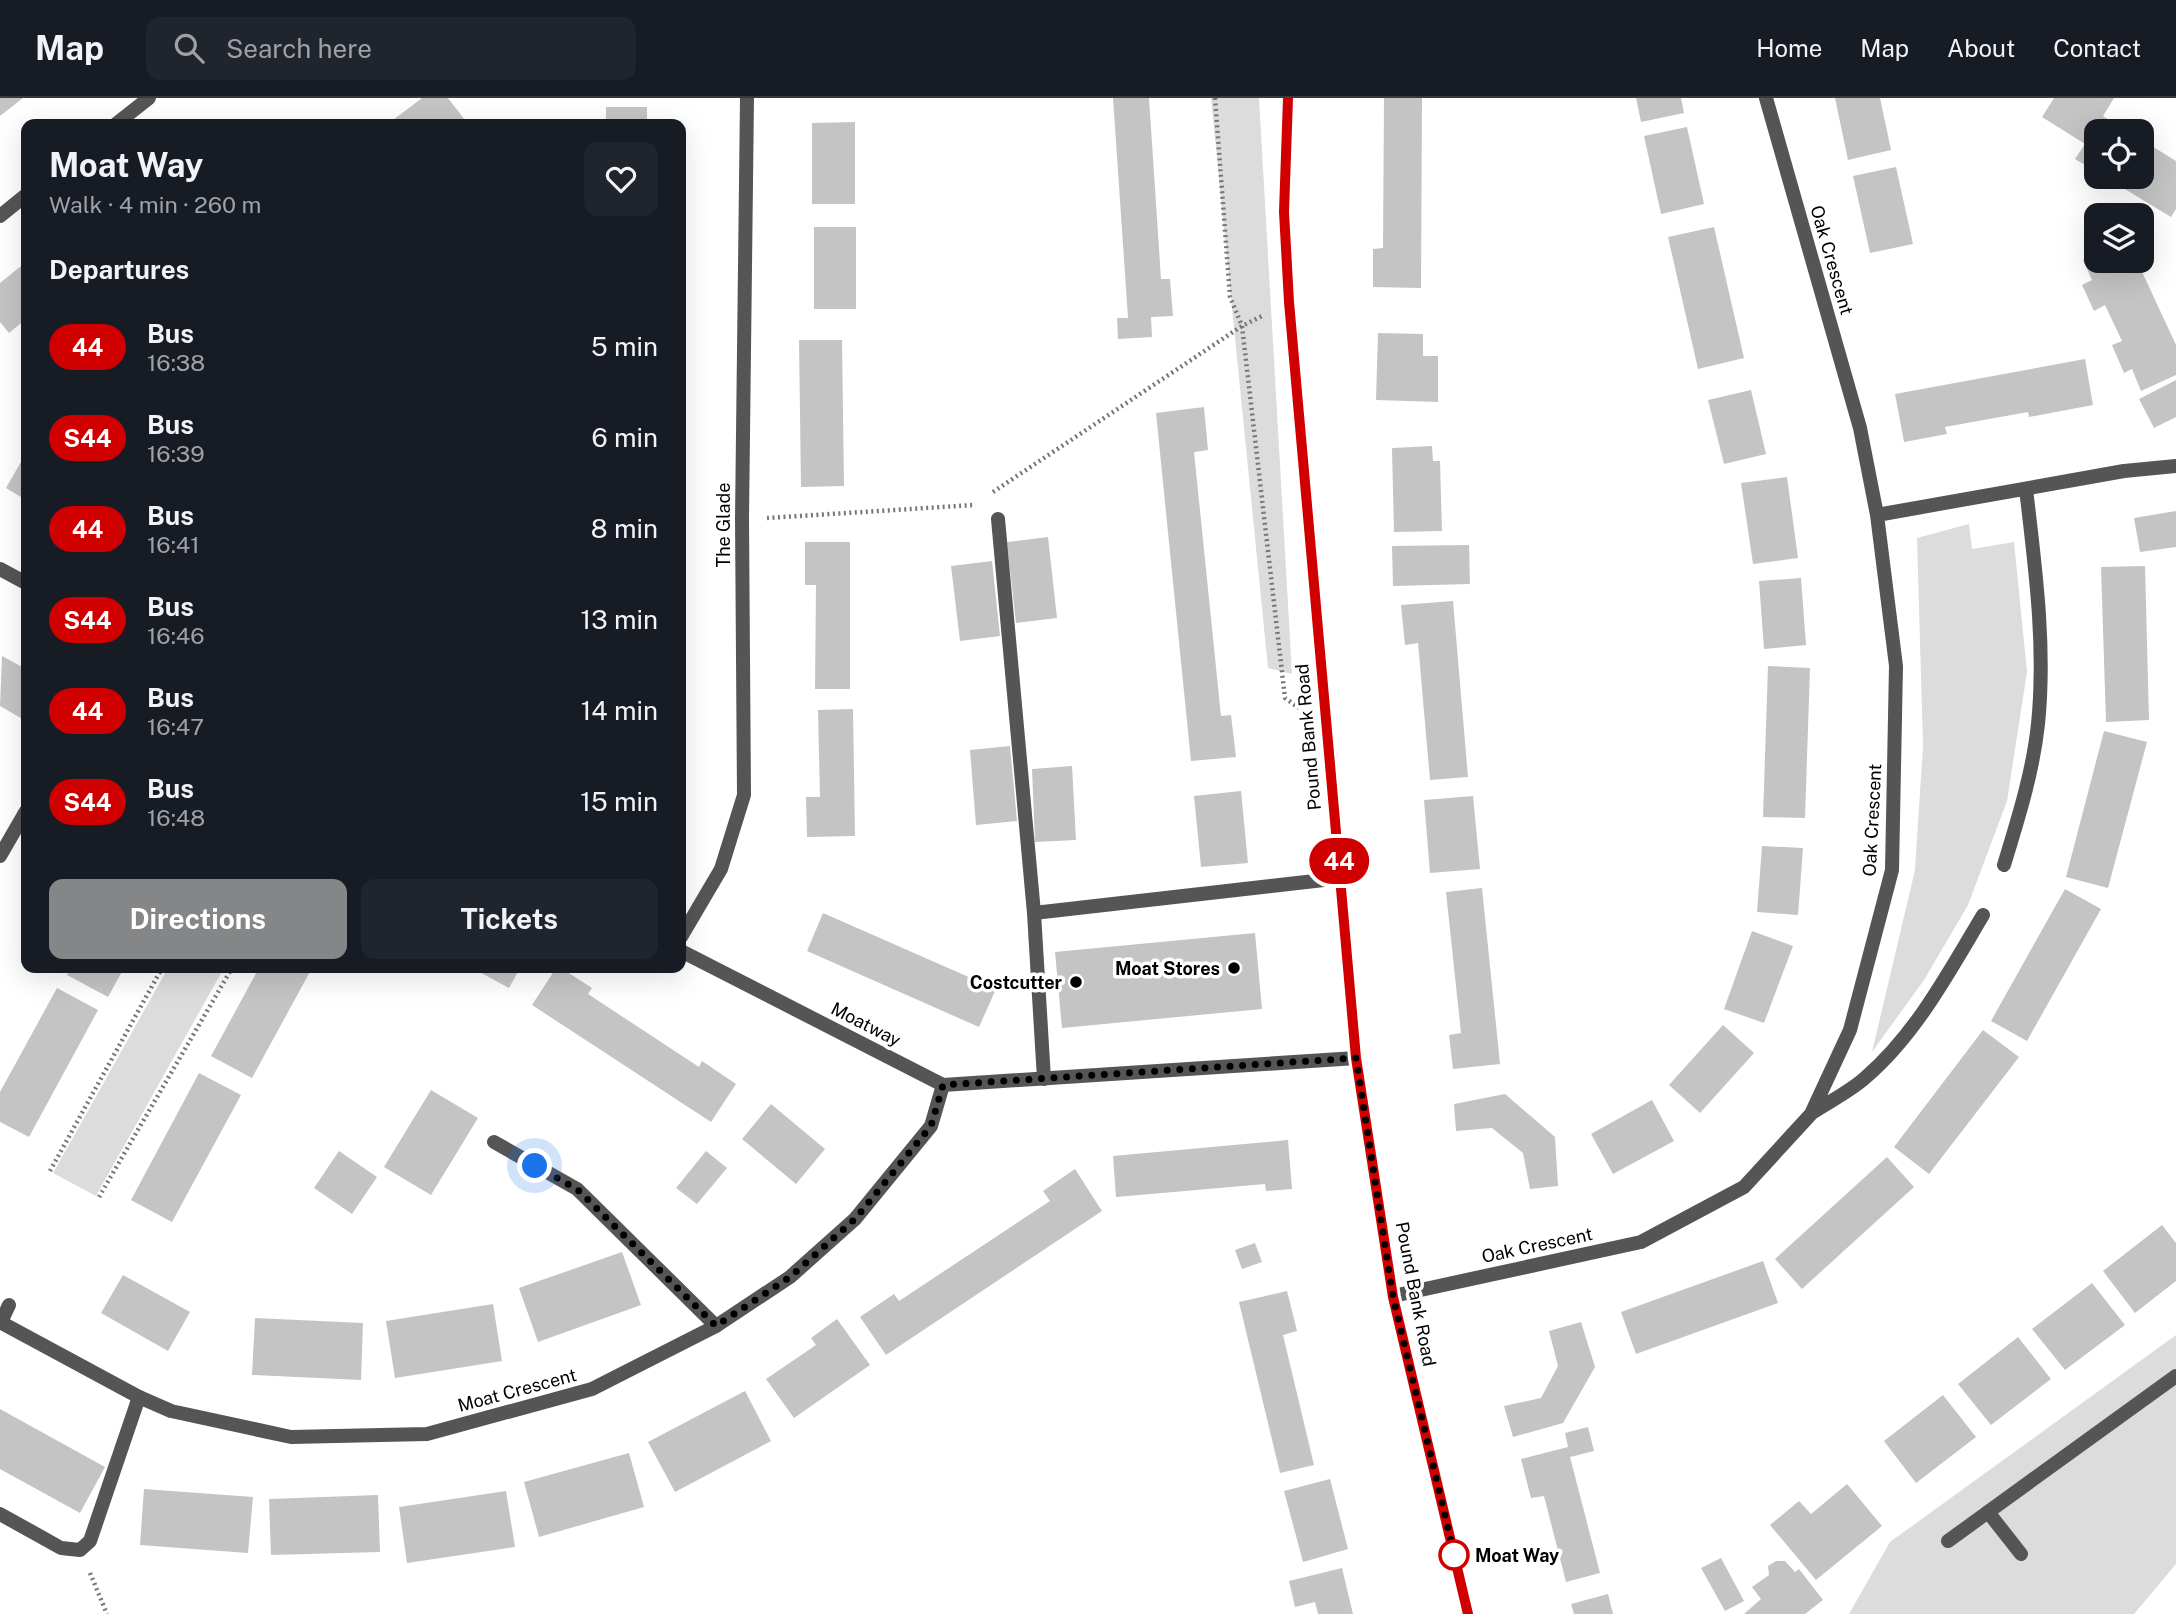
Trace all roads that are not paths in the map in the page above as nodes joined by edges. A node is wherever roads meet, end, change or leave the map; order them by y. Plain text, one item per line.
1 (149, 98) edge
2 (747, 98) edge
3 (1288, 98) edge
4 (1766, 98) edge
5 (122, 119) edge
6 (21, 199) edge
7 (0, 216) edge
8 (2176, 467) edge
9 (2026, 489) junction
10 (1877, 515) junction
11 (998, 519) dead end
12 (0, 569) edge
13 (21, 580) edge
14 (21, 820) edge
15 (0, 856) edge
16 (2004, 865) dead end
17 (1340, 878) junction
18 (1034, 913) junction
19 (1983, 915) dead end
20 (686, 928) edge
21 (686, 954) edge
22 (1356, 1058) junction
23 (1044, 1079) junction
24 (943, 1085) junction
25 (1811, 1114) junction
26 (494, 1142) dead end
27 (1393, 1297) junction
28 (9, 1305) dead end
29 (0, 1322) edge
30 (716, 1326) junction
31 (2176, 1376) edge
32 (139, 1397) junction
33 (1988, 1512) junction
34 (0, 1514) edge
35 (1948, 1541) dead end
36 (2021, 1554) dead end
37 (1468, 1614) edge

1 - 5 street
2 - 20 street, The Glade
3 - 17 street, Pound Bank Road
4 - 10 street, Oak Crescent
6 - 7 street
8 - 9 street
9 - 10 street
9 - 16 street
10 - 25 street, Oak Crescent
11 - 18 street
12 - 13 street
14 - 15 street
17 - 18 street
17 - 22 street, Pound Bank Road
18 - 23 street
19 - 25 street, Oak Crescent
21 - 24 street, Moatway
22 - 23 street
22 - 27 street, Pound Bank Road
23 - 24 street
24 - 30 street, Moat Crescent
25 - 27 street, Oak Crescent
26 - 30 street
27 - 37 street, Pound Bank Road
28 - 29 street
29 - 32 street, Moat Crescent
30 - 32 street, Moat Crescent
31 - 33 street
32 - 34 street
33 - 35 street
33 - 36 street

